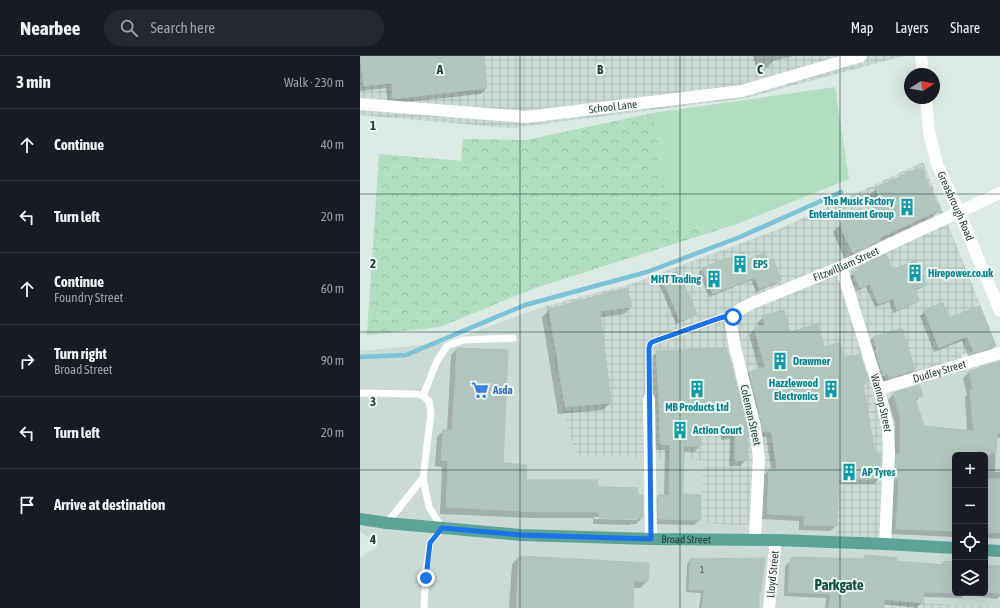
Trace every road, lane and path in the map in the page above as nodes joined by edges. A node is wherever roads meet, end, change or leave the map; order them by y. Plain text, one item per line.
1 (861, 56) edge
2 (921, 56) edge
3 (922, 68) edge
4 (360, 104) edge
5 (927, 104) edge
6 (1000, 193) edge
7 (959, 212) junction
8 (841, 266) junction
9 (1000, 310) edge
10 (733, 317) junction
11 (513, 338) dead end
12 (1000, 353) edge
13 (879, 389) junction
14 (360, 393) edge
15 (423, 396) junction
16 (649, 399) joint
17 (423, 478) junction
18 (363, 521) edge
19 (387, 522) junction
20 (442, 528) junction
21 (651, 539) junction
22 (755, 539) junction
23 (776, 540) junction
24 (885, 544) junction
25 (952, 548) edge
26 (988, 550) edge
27 (1000, 551) edge
28 (424, 608) edge
29 (769, 608) edge

1 - 4 street, School Lane
2 - 3 street
5 - 7 street, Greasbrough Road
6 - 7 street, Fitzwilliam Street
7 - 8 street, Fitzwilliam Street
7 - 9 street, Greasbrough Road
8 - 10 street, Fitzwilliam Street
8 - 13 street, Wannop Street
10 - 16 lane
10 - 22 street, Coleman Street
11 - 15 lane
12 - 13 street, Dudley Street
13 - 24 street, Wannop Street
14 - 15 lane
15 - 17 lane
16 - 21 street
17 - 19 lane
17 - 20 lane
18 - 19 main road, Broad Street
19 - 20 main road, Broad Street
20 - 21 main road, Broad Street
20 - 28 lane
21 - 22 main road, Broad Street
22 - 23 main road, Broad Street
23 - 24 main road, Broad Street
23 - 29 street, Lloyd Street
24 - 25 main road, Broad Street
26 - 27 main road

